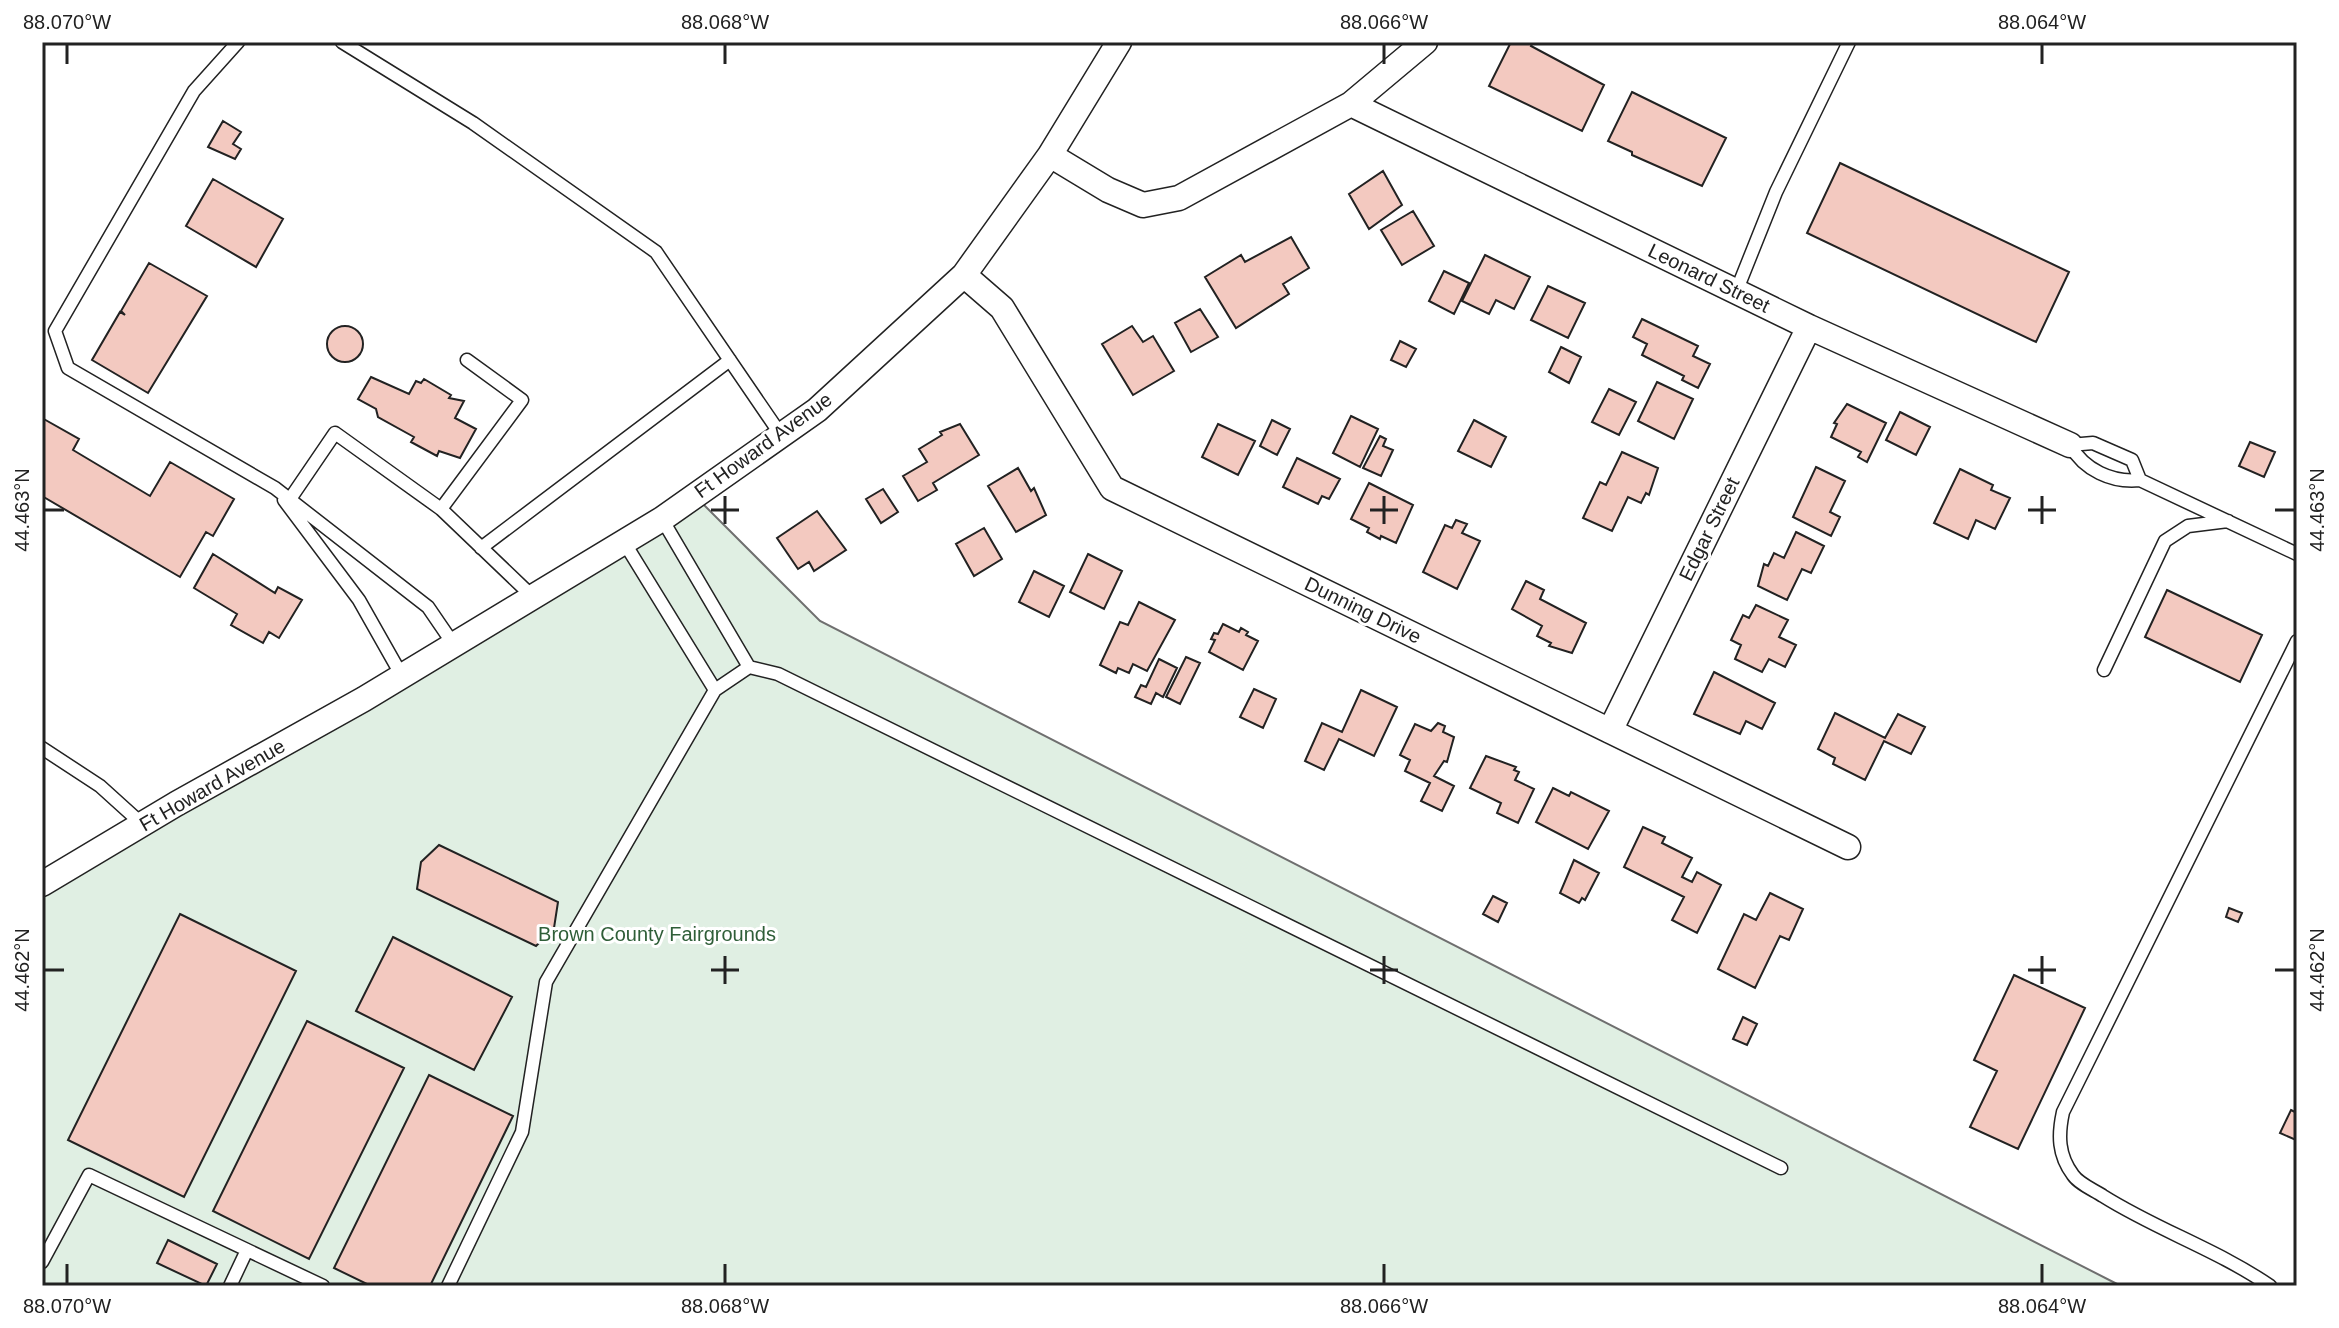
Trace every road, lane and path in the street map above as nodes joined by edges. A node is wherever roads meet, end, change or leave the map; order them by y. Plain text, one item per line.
1 (238, 42) edge
2 (342, 42) edge
3 (1119, 42) edge
4 (1425, 42) edge
5 (1849, 42) edge
6 (1351, 104) junction
7 (1050, 155) junction
8 (964, 275) junction
9 (1736, 292) junction
10 (1809, 327) junction
11 (467, 360) dead end
12 (730, 360) junction
13 (781, 435) junction
14 (2070, 445) junction
15 (2140, 480) junction
16 (275, 488) junction
17 (290, 499) junction
18 (441, 509) junction
19 (662, 519) junction
20 (2228, 521) junction
21 (624, 542) junction
22 (481, 548) junction
23 (2297, 554) edge
24 (533, 597) junction
25 (2297, 641) edge
26 (454, 645) junction
27 (749, 667) junction
28 (2104, 670) dead end
29 (402, 676) junction
30 (715, 690) junction
31 (1610, 731) junction
32 (42, 748) edge
33 (142, 824) junction
34 (1848, 847) dead end
35 (42, 884) edge
36 (1781, 1168) dead end
37 (247, 1250) junction
38 (42, 1262) edge
39 (230, 1286) edge
40 (323, 1286) edge
41 (448, 1286) edge
42 (2270, 1286) edge

1 - 16 lane
2 - 12 lane
3 - 7 street, Ft Howard Avenue
4 - 6 street
5 - 9 lane
6 - 7 street
6 - 9 street, Leonard Street
7 - 8 street, Ft Howard Avenue
8 - 13 street, Ft Howard Avenue
8 - 31 street, Dunning Drive
9 - 10 street, Leonard Street
10 - 14 street, Leonard Street
10 - 31 street, Edgar Street
11 - 18 lane
12 - 13 lane
12 - 22 lane
13 - 19 street, Ft Howard Avenue
14 - 15 lane, Leonard Street
14 - 15 lane, Leonard Street
15 - 20 lane, Leonard Street
16 - 17 lane
16 - 29 lane
17 - 18 lane
17 - 26 lane
18 - 22 lane
19 - 21 street, Ft Howard Avenue
19 - 27 lane
20 - 23 lane, Leonard Street
20 - 28 lane
21 - 24 street, Ft Howard Avenue
21 - 30 lane
22 - 24 lane
24 - 26 street, Ft Howard Avenue
25 - 42 lane
26 - 29 street, Ft Howard Avenue
27 - 30 lane
27 - 36 lane
29 - 33 street, Ft Howard Avenue
30 - 41 lane
31 - 34 street, Dunning Drive
32 - 33 lane
33 - 35 street, Ft Howard Avenue
37 - 38 lane
37 - 39 lane
37 - 40 lane

